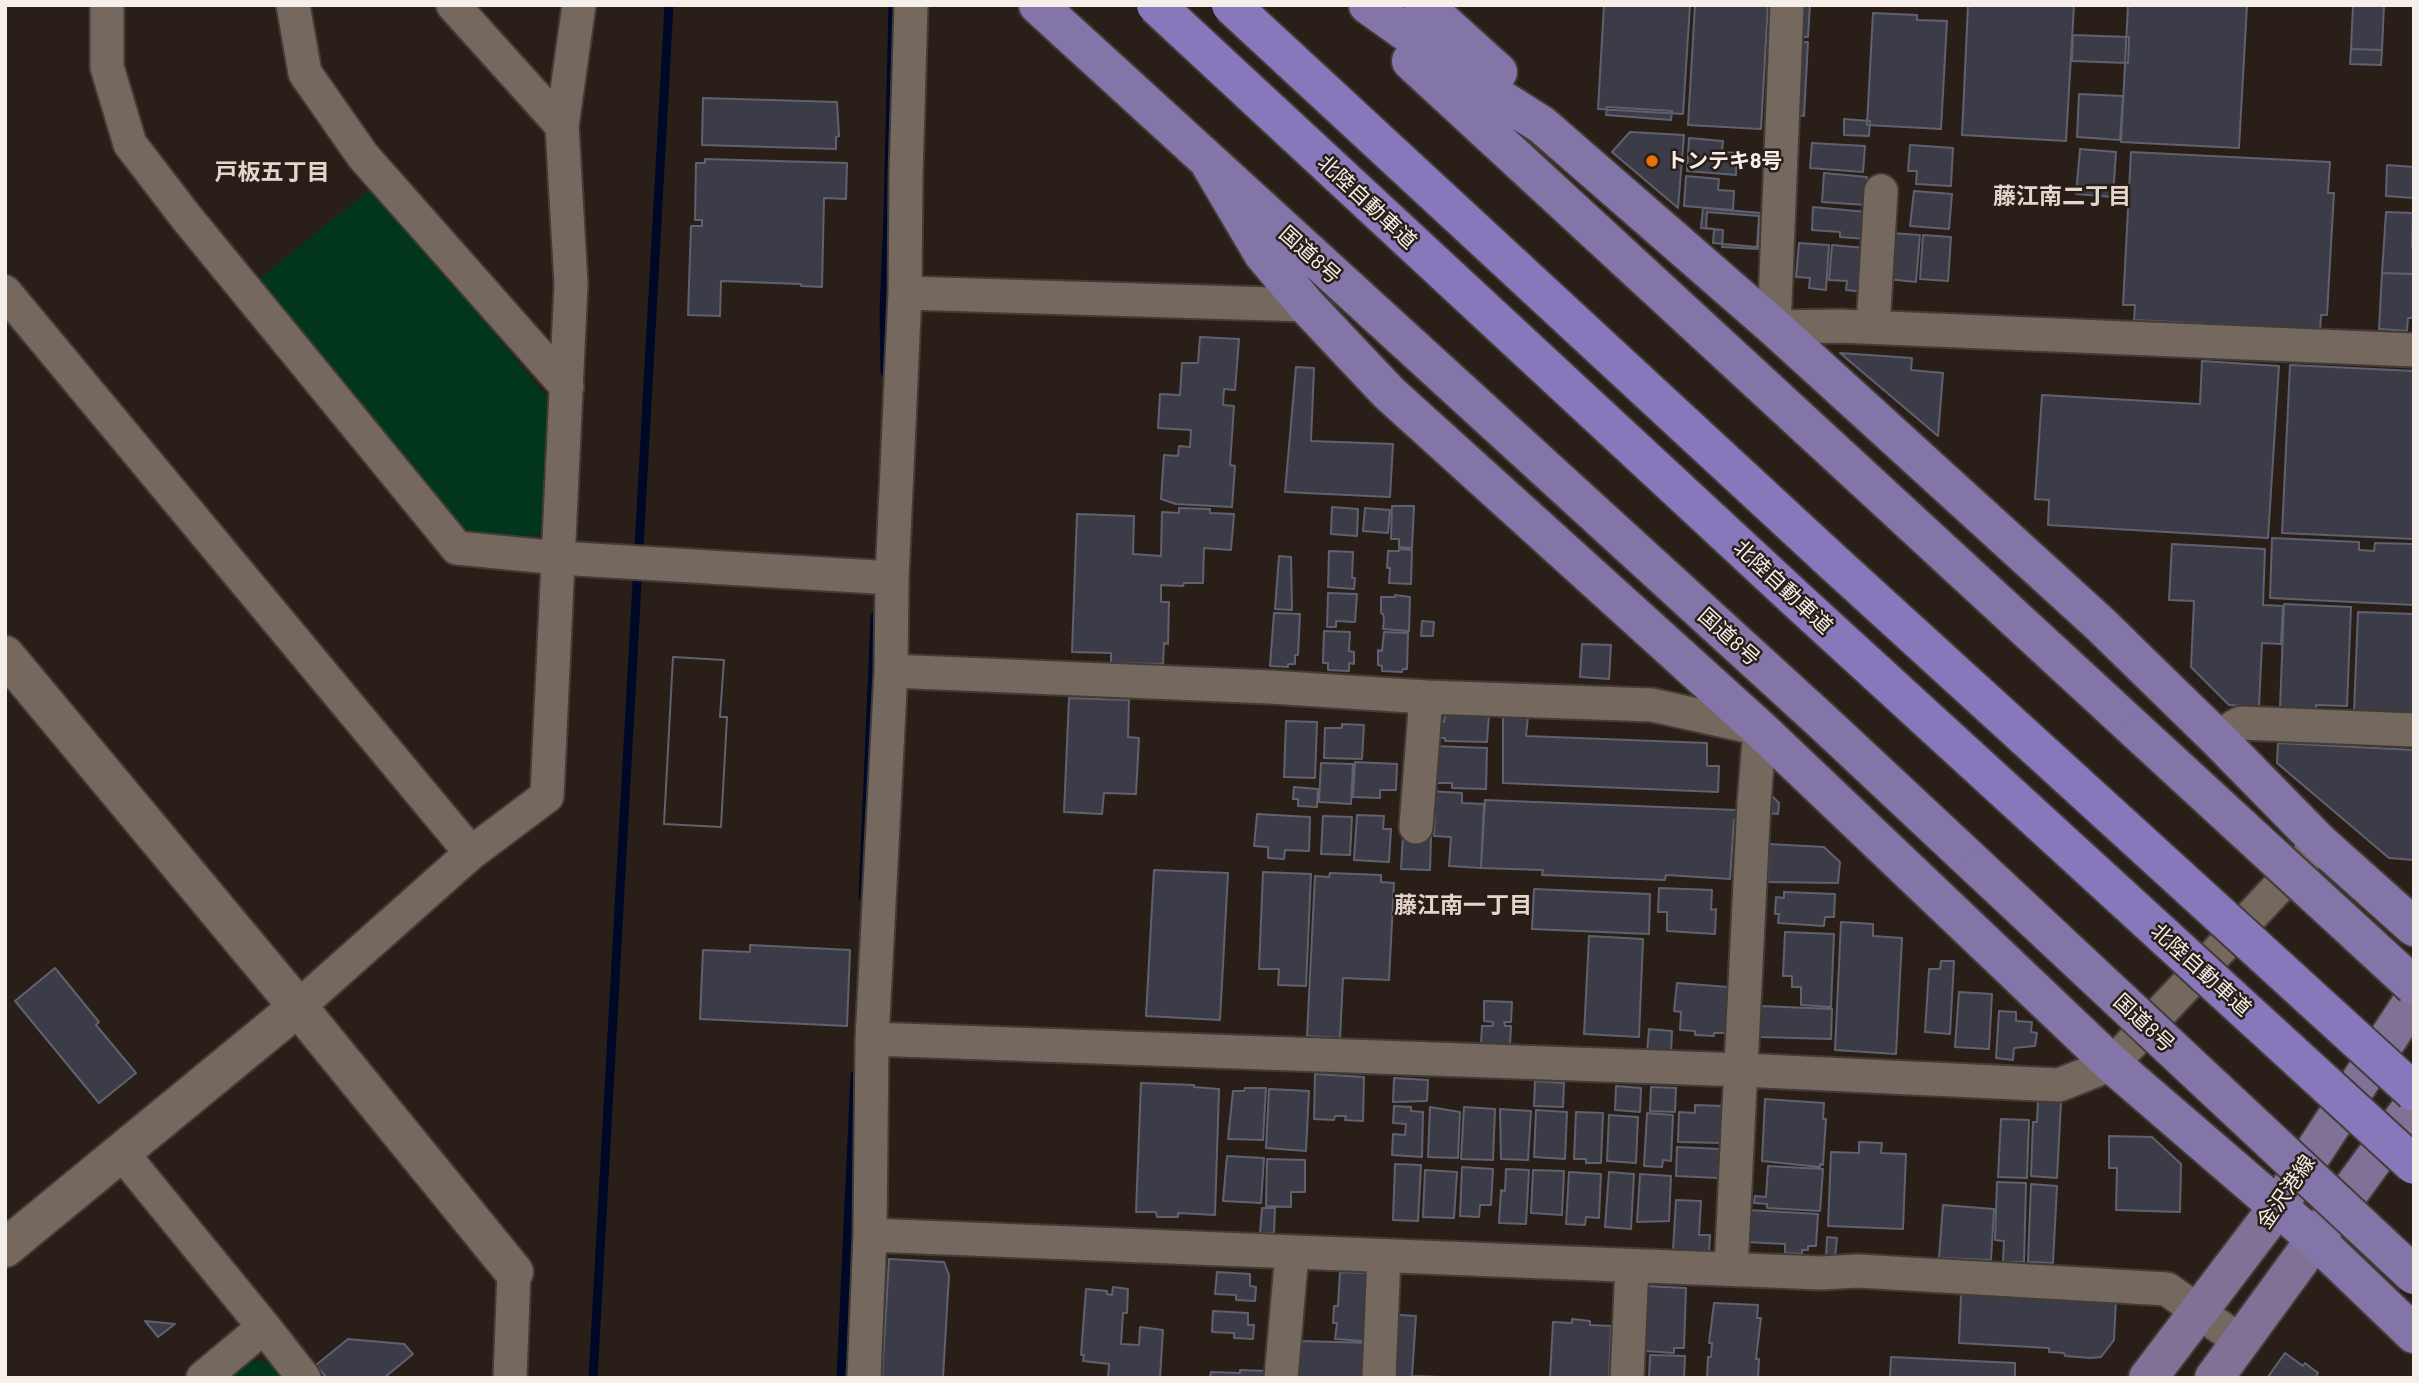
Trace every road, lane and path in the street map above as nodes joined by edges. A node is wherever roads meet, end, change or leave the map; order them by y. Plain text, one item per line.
1 (107, 5) edge
2 (293, 5) edge
3 (453, 5) edge
4 (579, 5) edge
5 (911, 5) edge
6 (1038, 5) edge
7 (1156, 5) edge
8 (1231, 5) edge
9 (1351, 5) edge
10 (1368, 5) edge
11 (1424, 5) edge
12 (1787, 5) edge
13 (1542, 125) junction
14 (562, 126) junction
15 (1210, 164) junction
16 (1881, 191) dead end
17 (5, 292) edge
18 (905, 293) junction
19 (1307, 305) junction
20 (1773, 327) junction
21 (1873, 327) junction
22 (2414, 350) edge
23 (567, 387) junction
24 (574, 559) junction
25 (892, 578) junction
26 (5, 655) edge
27 (891, 671) junction
28 (1426, 697) junction
29 (1760, 729) junction
30 (2414, 730) edge
31 (2219, 740) junction
32 (1416, 827) dead end
33 (2320, 843) junction
34 (471, 853) junction
35 (2414, 927) edge
36 (2414, 986) edge
37 (2414, 999) edge
38 (298, 1007) junction
39 (872, 1039) junction
40 (2112, 1064) junction
41 (1742, 1070) junction
42 (2414, 1092) edge
43 (2414, 1104) edge
44 (121, 1152) junction
45 (2414, 1164) edge
46 (2277, 1208) junction
47 (870, 1235) junction
48 (2315, 1239) junction
49 (5, 1248) edge
50 (1292, 1253) junction
51 (1384, 1257) junction
52 (1632, 1266) junction
53 (1731, 1269) junction
54 (514, 1272) joint
55 (2414, 1275) edge
56 (2198, 1311) junction
57 (264, 1327) junction
58 (2414, 1334) edge
59 (2241, 1342) junction
60 (203, 1378) edge
61 (304, 1378) edge
62 (510, 1378) edge
63 (864, 1378) edge
64 (1281, 1378) edge
65 (1379, 1378) edge
66 (1627, 1378) edge
67 (2148, 1378) edge
68 (2214, 1378) edge

1 - 24 street
2 - 23 street
3 - 14 street
4 - 14 street
5 - 18 street
6 - 15 highway, 国道8号
7 - 45 highway, 北陸自動車道, bridge
8 - 42 highway, bridge
9 - 36 highway, bridge
10 - 13 highway
11 - 13 highway
12 - 20 street
13 - 20 highway
14 - 23 street
15 - 19 highway
15 - 55 highway, 国道8号, bridge
16 - 21 street
17 - 34 street
18 - 19 street
18 - 25 street
19 - 29 highway
20 - 21 street
20 - 31 highway
21 - 22 street
23 - 24 street
24 - 25 street
24 - 34 street
25 - 27 street
26 - 38 street
27 - 28 street
27 - 39 street
28 - 29 street
28 - 32 street
29 - 40 highway
29 - 41 street
30 - 31 street
31 - 33 highway
33 - 35 highway
33 - 40 street
34 - 38 street
37 - 46 main road, 金沢港線
38 - 44 street
38 - 54 street
39 - 41 street
39 - 47 street
40 - 41 street
40 - 46 highway
41 - 53 street
43 - 48 main road
44 - 49 street
44 - 57 street
46 - 48 highway
46 - 56 main road, 金沢港線
47 - 50 street
47 - 63 street
48 - 58 highway
48 - 59 main road
50 - 51 street
50 - 64 street
51 - 52 street
51 - 65 street
52 - 53 street
52 - 66 street
53 - 56 street
54 - 62 street
56 - 59 street
56 - 67 main road, 金沢港線
57 - 60 street
57 - 61 street
59 - 68 main road

